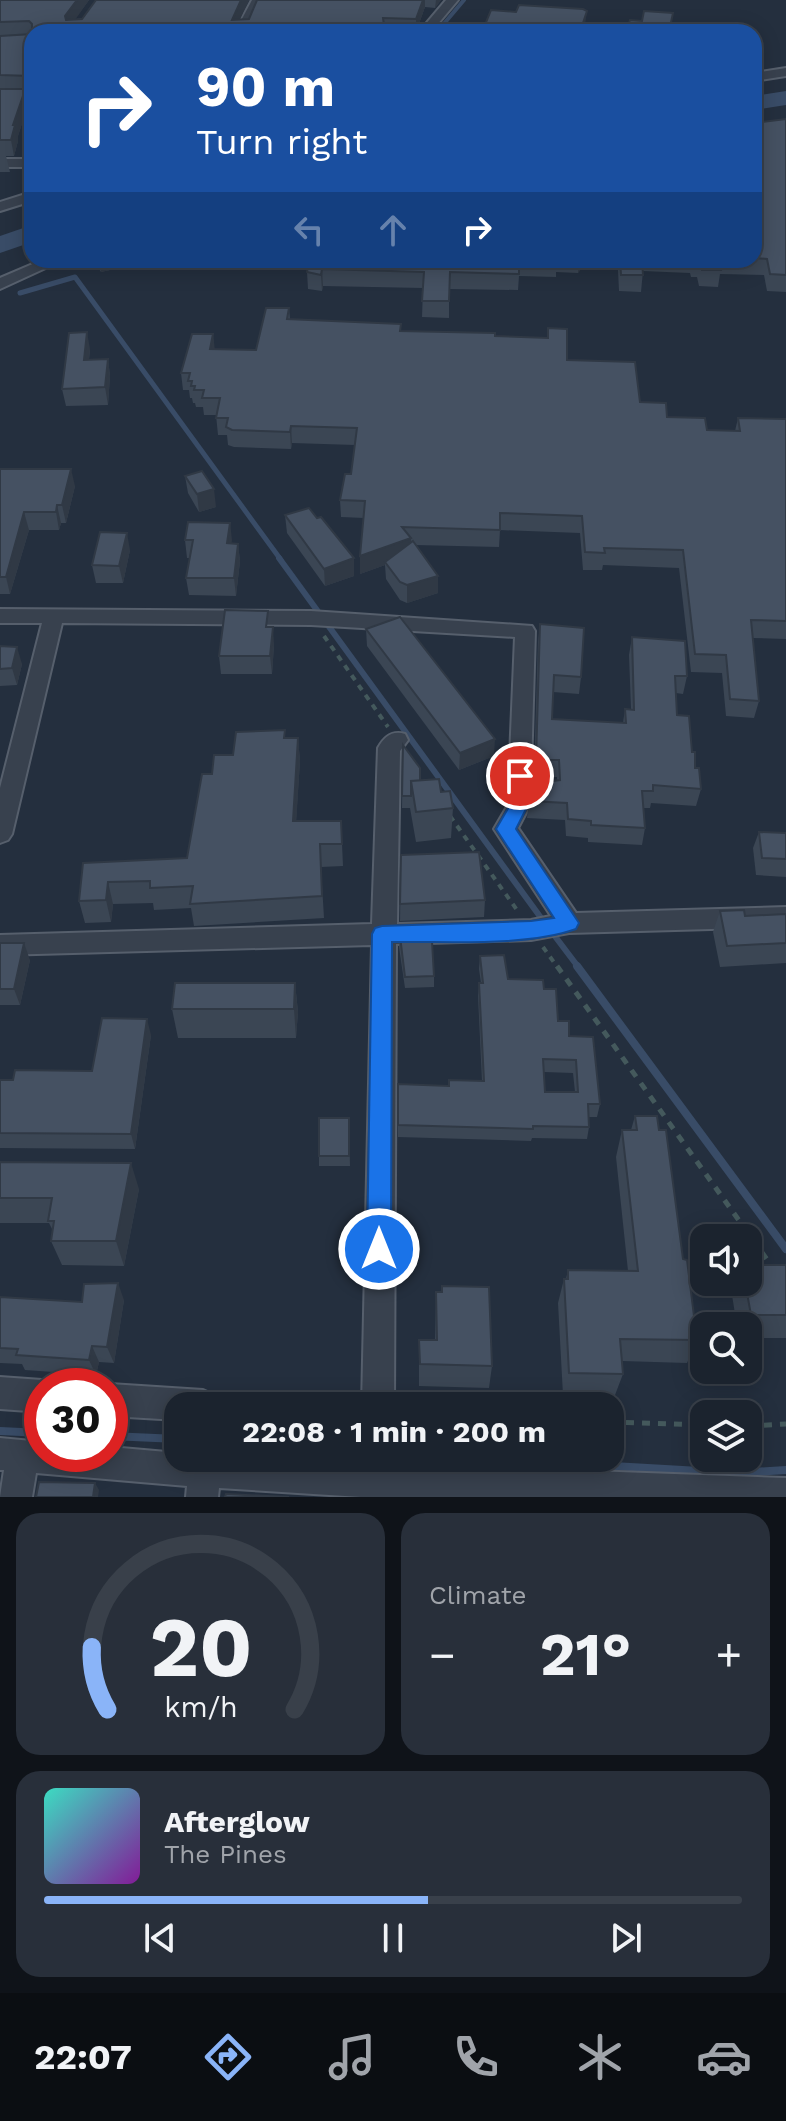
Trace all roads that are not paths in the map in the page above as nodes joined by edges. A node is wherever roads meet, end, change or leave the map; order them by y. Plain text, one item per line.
1 (258, 0) edge
2 (452, 0) edge
3 (245, 24) edge
4 (432, 24) edge
5 (786, 72) edge
6 (762, 76) edge
7 (0, 163) edge
8 (24, 163) edge
9 (24, 199) edge
10 (0, 207) edge
11 (37, 268) edge
12 (0, 284) edge
13 (0, 616) edge
14 (54, 616) junction
15 (397, 740) road end
16 (0, 834) edge
17 (786, 917) edge
18 (569, 923) junction
19 (382, 934) junction
20 (0, 945) edge
21 (378, 1392) edge
22 (0, 1393) edge
23 (24, 1395) edge
24 (128, 1401) edge
25 (164, 1403) edge
26 (11, 1455) edge
27 (377, 1478) edge
28 (203, 1484) edge
29 (641, 1493) edge
30 (786, 1494) edge
31 (16, 1497) edge

1 - 3 street
2 - 4 street
5 - 6 street
7 - 8 street
9 - 10 street
11 - 12 street
13 - 14 street
14 - 16 street
14 - 18 street
15 - 19 street
17 - 18 street
18 - 19 street
19 - 20 street
19 - 21 street
22 - 23 street
24 - 25 street
26 - 28 street
26 - 31 street
27 - 28 street
27 - 29 street
29 - 30 street

